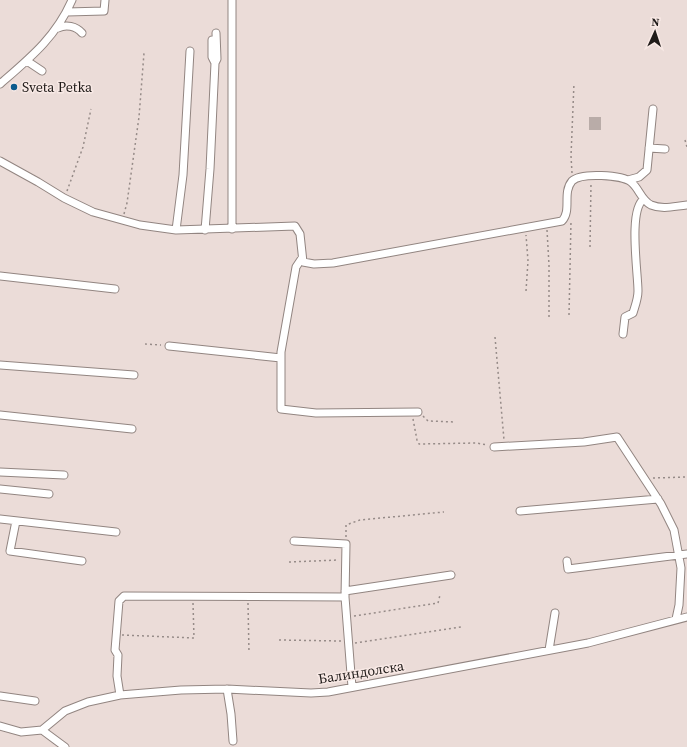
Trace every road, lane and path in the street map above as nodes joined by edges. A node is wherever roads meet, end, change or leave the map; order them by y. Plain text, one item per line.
1 (72, 0) edge
2 (105, 0) edge
3 (232, 0) edge
4 (67, 12) junction
5 (58, 28) junction
6 (82, 33) dead end
7 (216, 34) dead end
8 (212, 40) dead end
9 (190, 51) dead end
10 (144, 53) dead end
11 (27, 61) junction
12 (215, 62) junction
13 (42, 71) dead end
14 (574, 83) dead end
15 (0, 84) edge
16 (91, 109) dead end
17 (653, 109) dead end
18 (685, 140) dead end
19 (687, 147) edge
20 (649, 148) junction
21 (665, 149) dead end
22 (0, 162) edge
23 (589, 176) junction
24 (574, 180) junction
25 (628, 180) junction
26 (64, 198) junction
27 (644, 199) junction
28 (687, 205) edge
29 (566, 213) junction
30 (122, 220) junction
31 (546, 224) junction
32 (232, 229) junction
33 (524, 229) junction
34 (176, 230) junction
35 (205, 230) junction
36 (590, 247) dead end
37 (302, 258) junction
38 (0, 276) edge
39 (115, 289) dead end
40 (526, 291) dead end
41 (569, 315) dead end
42 (549, 320) dead end
43 (623, 334) dead end
44 (495, 337) dead end
45 (145, 344) dead end
46 (169, 346) joint
47 (281, 358) junction
48 (0, 365) edge
49 (134, 375) dead end
50 (409, 412) junction
51 (418, 412) joint
52 (0, 415) edge
53 (455, 422) dead end
54 (132, 428) dead end
55 (494, 446) joint
56 (504, 446) junction
57 (0, 472) edge
58 (64, 475) dead end
59 (687, 477) edge
60 (644, 479) junction
61 (0, 490) edge
62 (49, 494) dead end
63 (658, 499) junction
64 (520, 511) dead end
65 (444, 512) dead end
66 (0, 519) edge
67 (16, 521) junction
68 (116, 532) dead end
69 (294, 542) dead end
70 (346, 544) junction
71 (687, 554) edge
72 (678, 555) junction
73 (346, 559) junction
74 (82, 561) dead end
75 (567, 561) dead end
76 (289, 562) dead end
77 (451, 575) dead end
78 (345, 594) junction
79 (440, 595) dead end
80 (193, 596) junction
81 (248, 597) junction
82 (555, 613) dead end
83 (348, 617) junction
84 (687, 617) edge
85 (676, 619) junction
86 (461, 627) dead end
87 (116, 635) junction
88 (279, 640) dead end
89 (349, 643) junction
90 (549, 650) junction
91 (249, 654) dead end
92 (352, 687) junction
93 (227, 689) junction
94 (120, 695) junction
95 (0, 696) edge
96 (35, 701) dead end
97 (0, 726) edge
98 (42, 730) junction
99 (233, 741) dead end
100 (65, 747) edge

1 - 4 street
2 - 4 street
3 - 32 street
4 - 5 street
5 - 6 street
5 - 11 street
7 - 12 street
8 - 12 street
9 - 34 street
10 - 30 path
11 - 13 street
11 - 15 street
12 - 35 street
14 - 24 path
16 - 26 path
17 - 20 street
18 - 19 path
20 - 21 street
20 - 25 street
22 - 26 street
23 - 24 street
23 - 25 street
23 - 36 path
24 - 29 street
25 - 27 street
26 - 30 street
27 - 28 street
27 - 43 street
29 - 31 street
29 - 41 path
30 - 34 street
31 - 33 street
31 - 42 path
32 - 35 street
32 - 37 street
33 - 37 street
33 - 40 path
34 - 35 street
37 - 47 street
38 - 39 street
44 - 56 path
45 - 46 path
46 - 47 street
47 - 50 street
48 - 49 street
50 - 51 street
50 - 55 path
51 - 53 path
52 - 54 street
55 - 56 street
56 - 60 street
57 - 58 street
59 - 60 path
60 - 63 street
61 - 62 street
63 - 64 street
63 - 72 street
65 - 70 path
66 - 67 street
67 - 68 street
67 - 74 street
69 - 70 street
70 - 73 street
71 - 72 street
72 - 75 street
72 - 85 street
73 - 76 path
73 - 78 street
77 - 78 street
78 - 81 street
78 - 83 street
79 - 83 path
80 - 81 street
80 - 87 street
80 - 87 path
81 - 91 path
82 - 90 street
83 - 89 street
84 - 85 street, Балиндолска
85 - 90 street, Балиндолска
86 - 89 path
87 - 94 street
88 - 89 path
89 - 92 street
90 - 92 street, Балиндолска
92 - 93 street, Балиндолска
93 - 94 street, Балиндолска
93 - 99 street
94 - 98 street, Балиндолска
95 - 96 street
97 - 98 street
98 - 100 street

